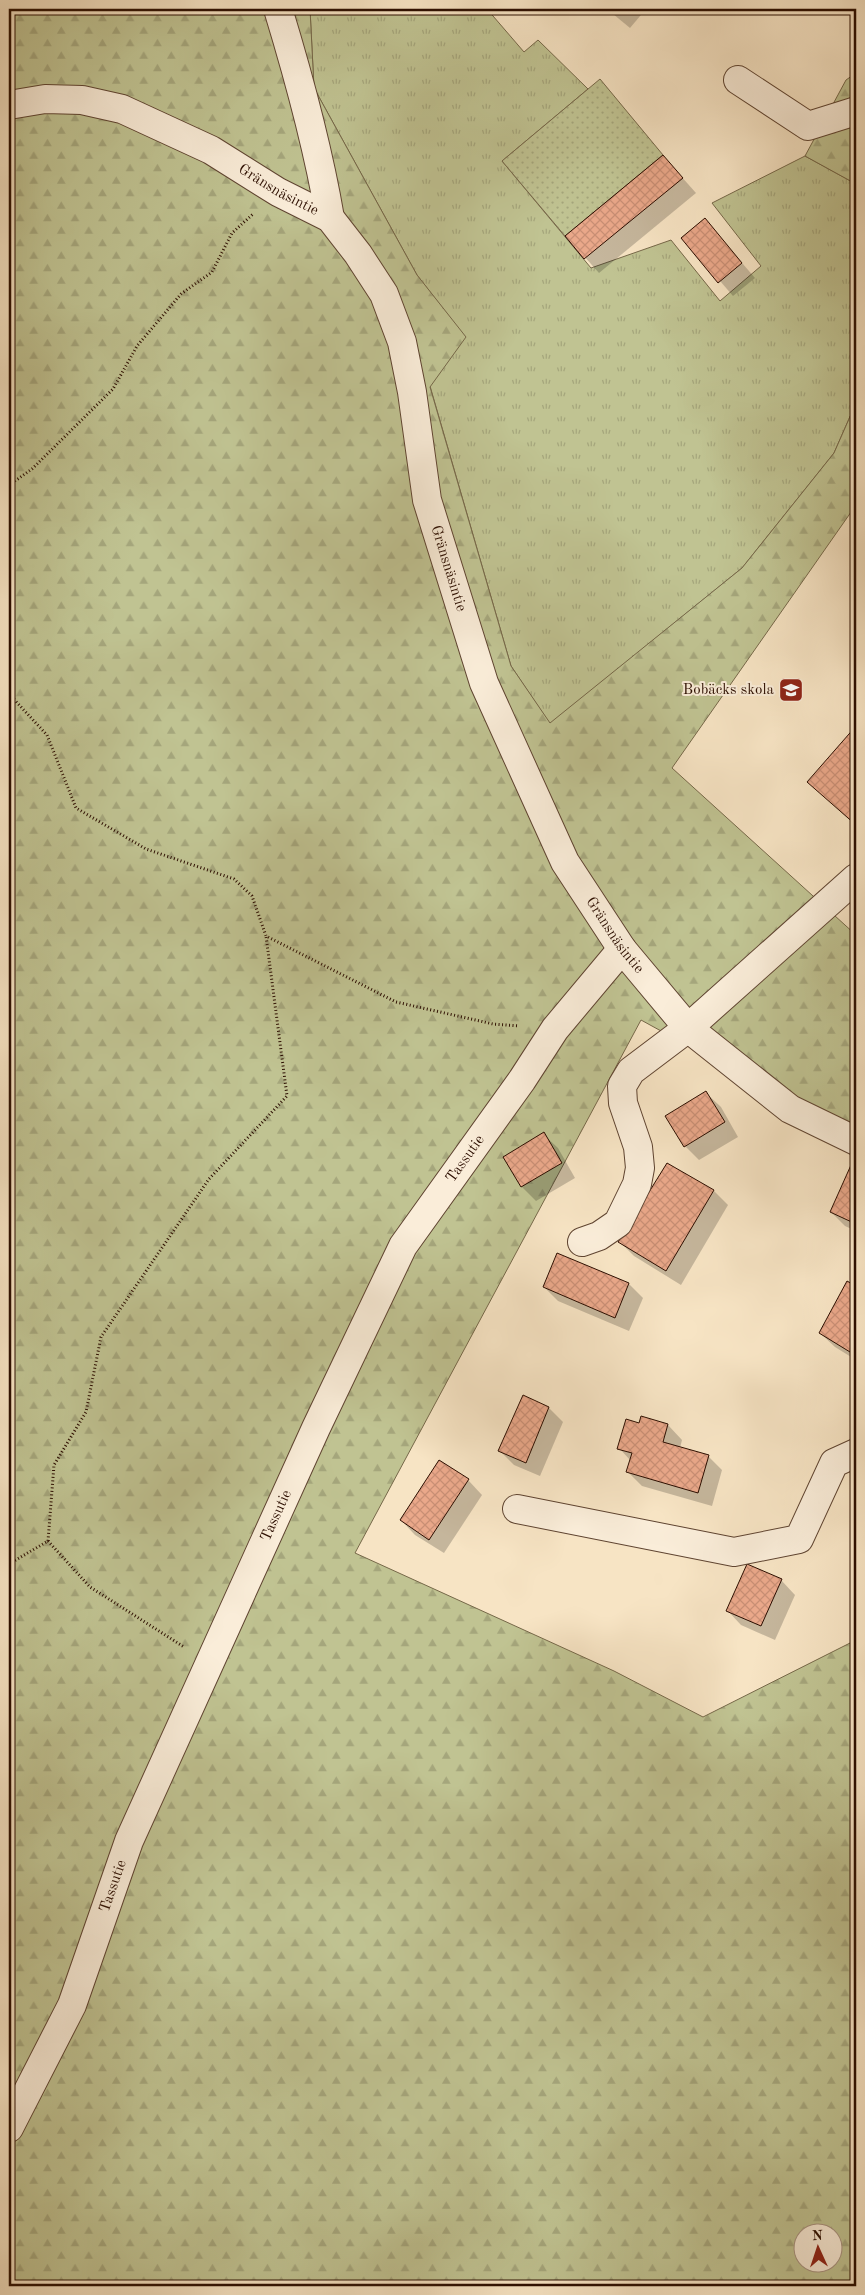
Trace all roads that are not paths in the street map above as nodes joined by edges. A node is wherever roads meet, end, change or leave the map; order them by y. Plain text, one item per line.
1 (278, 9) edge
2 (738, 80) dead end
3 (9, 105) edge
4 (856, 111) edge
5 (330, 218) junction
6 (856, 878) edge
7 (622, 949) junction
8 (688, 1028) junction
9 (856, 1141) edge
10 (582, 1242) dead end
11 (856, 1453) edge
12 (517, 1509) dead end
13 (9, 2128) edge

1 - 5 street
2 - 4 street
3 - 5 street, Gränsnäsintie
5 - 7 street, Gränsnäsintie
6 - 8 street
7 - 8 street, Gränsnäsintie
7 - 13 street, Tassutie
8 - 9 street, Gränsnäsintie
8 - 10 street
11 - 12 street

